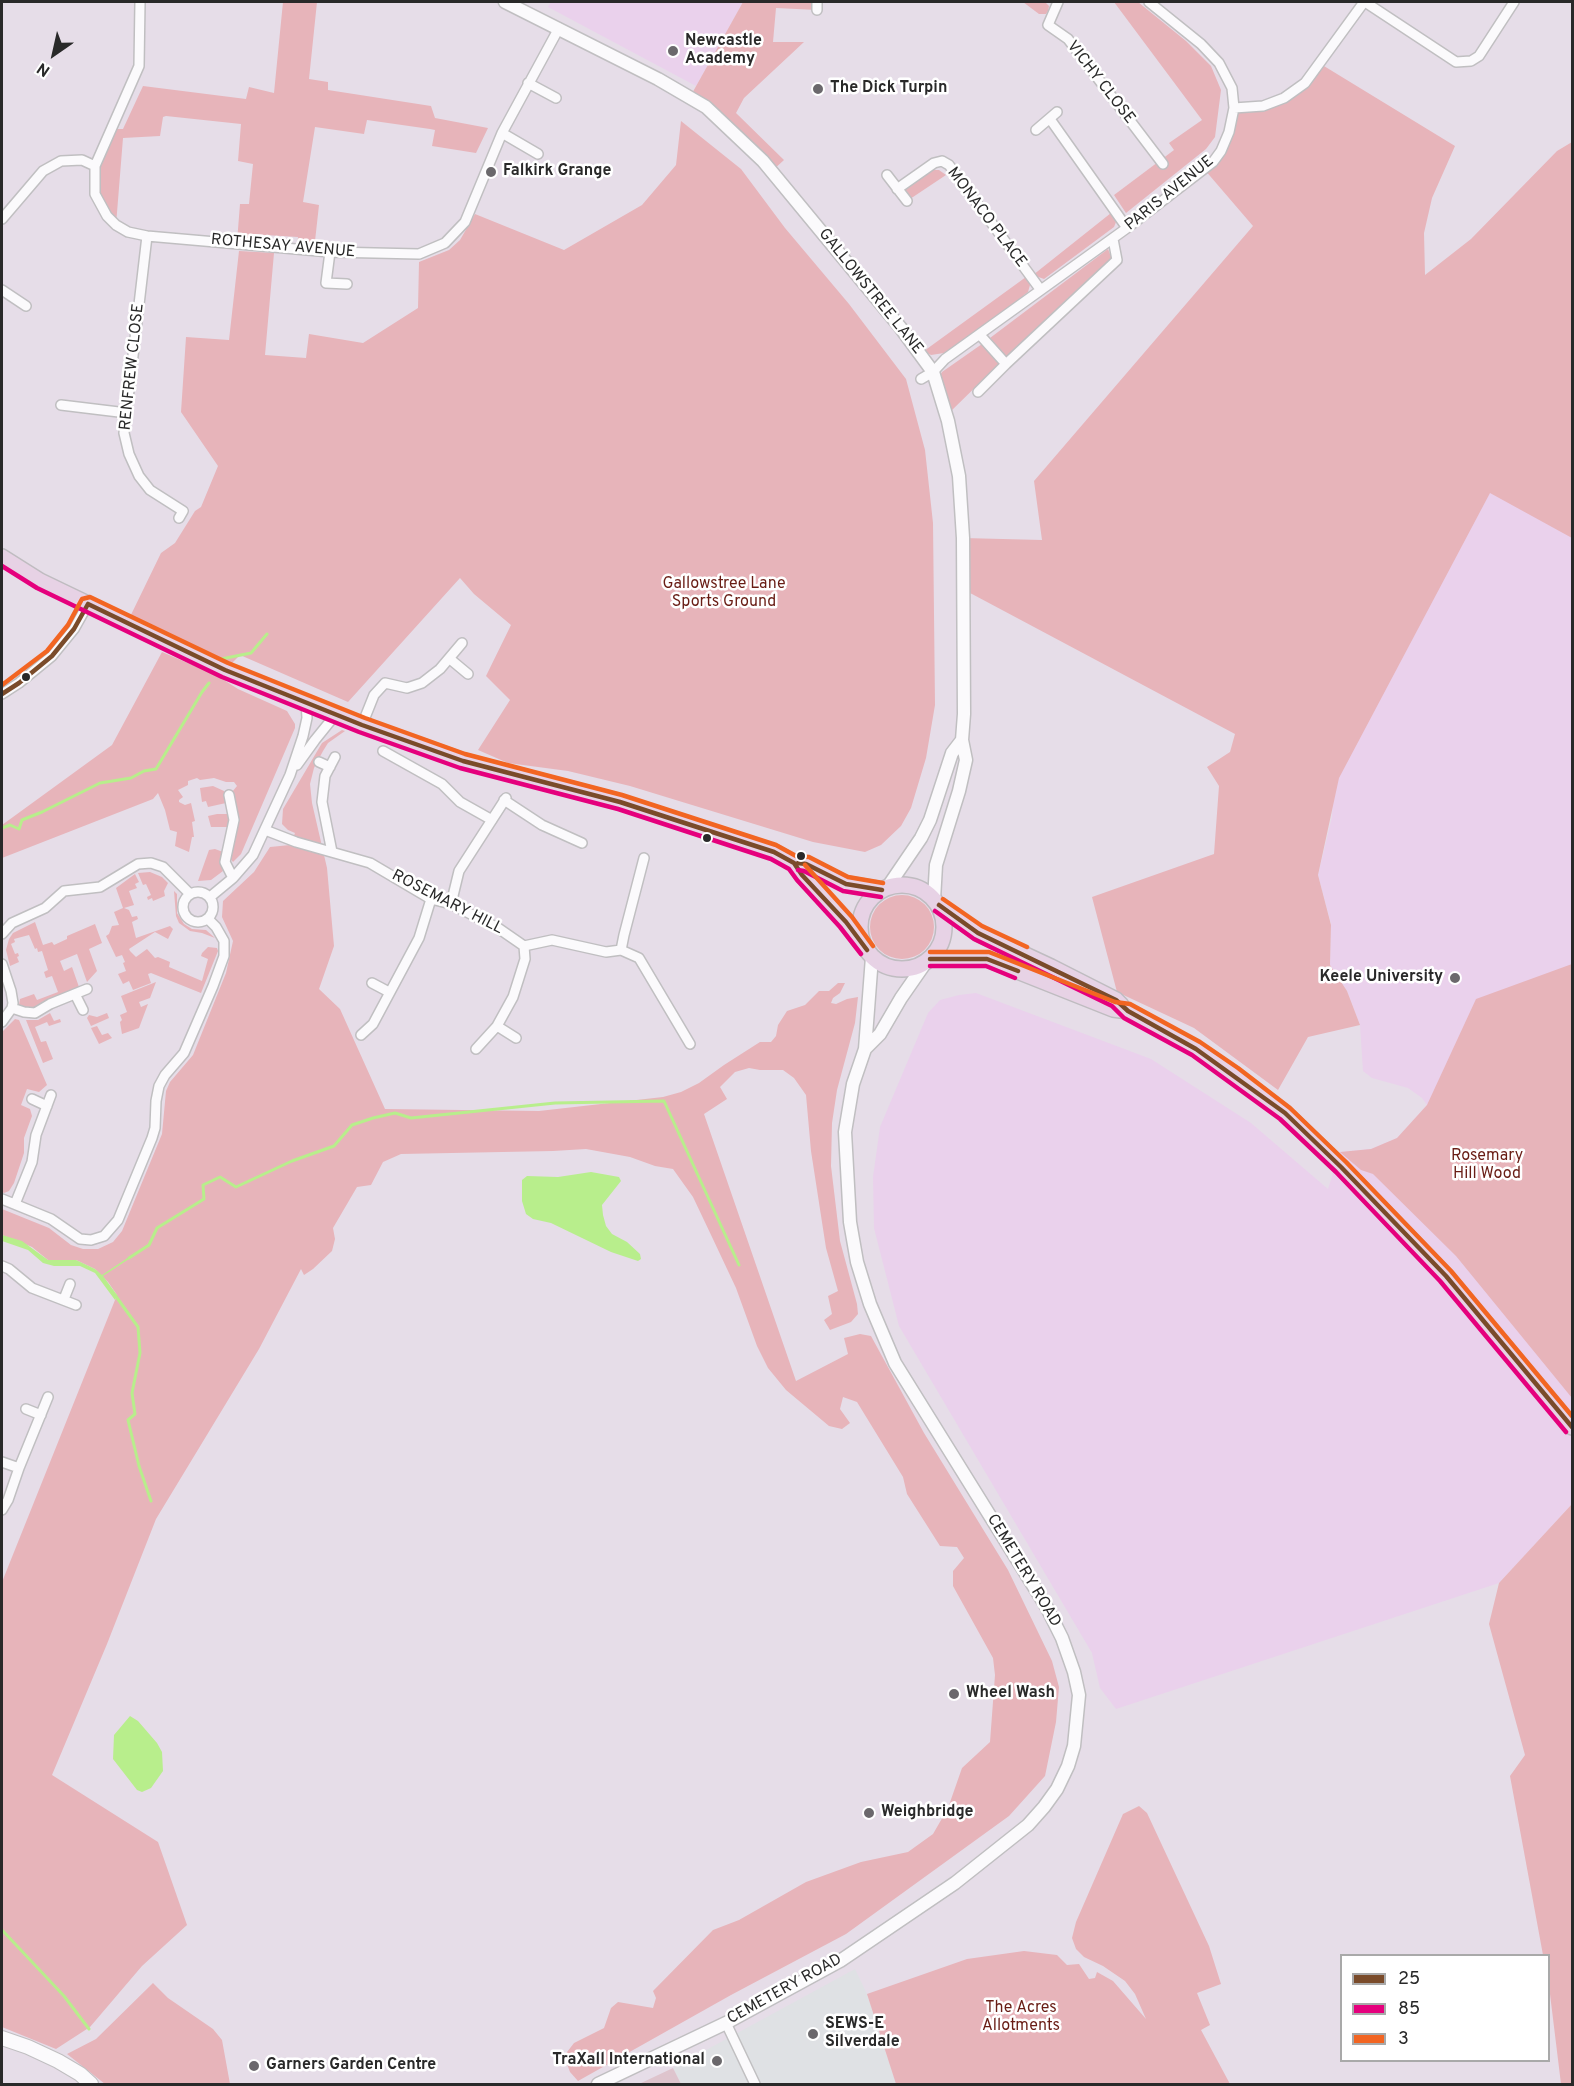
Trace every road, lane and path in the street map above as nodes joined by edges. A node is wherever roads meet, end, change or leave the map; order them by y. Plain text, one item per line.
1 (140, 2) edge
2 (505, 2) edge
3 (1058, 2) edge
4 (1149, 2) edge
5 (1364, 2) edge
6 (1514, 2) edge
7 (559, 28) junction
8 (528, 83) junction
9 (556, 98) dead end
10 (1234, 108) junction
11 (1036, 130) dead end
12 (502, 133) junction
13 (1167, 151) dead end
14 (538, 154) dead end
15 (95, 166) junction
16 (887, 175) dead end
17 (897, 189) junction
18 (907, 201) dead end
19 (2, 219) edge
20 (1127, 228) junction
21 (147, 236) junction
22 (1113, 239) junction
23 (330, 252) junction
24 (347, 284) dead end
25 (1040, 289) junction
26 (2, 290) edge
27 (26, 306) dead end
28 (980, 335) junction
29 (1006, 364) junction
30 (933, 372) junction
31 (921, 380) dead end
32 (978, 392) dead end
33 (61, 405) dead end
34 (127, 413) junction
35 (181, 514) dead end
36 (2, 557) edge
37 (88, 604) junction
38 (462, 643) dead end
39 (450, 659) junction
40 (468, 674) dead end
41 (2, 694) edge
42 (306, 702) junction
43 (336, 714) junction
44 (362, 725) junction
45 (962, 740) junction
46 (383, 751) dead end
47 (335, 756) dead end
48 (319, 762) dead end
49 (330, 767) junction
50 (290, 775) junction
51 (229, 795) dead end
52 (492, 820) junction
53 (265, 830) junction
54 (582, 843) dead end
55 (332, 852) junction
56 (644, 858) dead end
57 (794, 863) junction
58 (233, 878) junction
59 (885, 889) junction
60 (190, 894) junction
61 (210, 897) junction
62 (431, 899) junction
63 (936, 902) junction
64 (452, 904) junction
65 (208, 919) junction
66 (2, 934) edge
67 (524, 946) junction
68 (621, 950) junction
69 (869, 953) junction
70 (928, 961) junction
71 (2, 964) edge
72 (372, 983) dead end
73 (87, 988) dead end
74 (389, 992) junction
75 (75, 994) junction
76 (12, 1008) junction
77 (82, 1010) dead end
78 (1128, 1011) junction
79 (2, 1022) edge
80 (497, 1026) junction
81 (361, 1035) dead end
82 (516, 1038) dead end
83 (690, 1044) dead end
84 (476, 1049) dead end
85 (865, 1049) junction
86 (51, 1095) dead end
87 (32, 1099) dead end
88 (47, 1106) junction
89 (2, 1199) edge
90 (15, 1204) junction
91 (2, 1266) edge
92 (70, 1284) dead end
93 (64, 1299) junction
94 (76, 1305) dead end
95 (48, 1397) dead end
96 (26, 1409) dead end
97 (41, 1415) junction
98 (1572, 1427) edge
99 (2, 1462) edge
100 (19, 1468) junction
101 (2, 1510) edge
102 (726, 2024) junction
103 (2, 2038) edge
104 (91, 2085) edge
105 (598, 2085) edge
106 (755, 2085) edge

1 - 15 street, ROTHESAY AVENUE
2 - 7 street, GALLOWSTREE LANE
3 - 13 street, VICHY CLOSE
4 - 10 street, PARIS AVENUE
5 - 6 street
5 - 10 street
7 - 8 street, ROTHESAY AVENUE
7 - 30 street, GALLOWSTREE LANE
8 - 9 street
8 - 12 street, ROTHESAY AVENUE
10 - 20 street, PARIS AVENUE
11 - 20 street
12 - 14 street
12 - 23 street, ROTHESAY AVENUE
15 - 19 street
15 - 21 street, ROTHESAY AVENUE
16 - 17 street
17 - 18 street
17 - 25 street, MONACO PLACE
20 - 22 street, PARIS AVENUE
21 - 23 street, ROTHESAY AVENUE
21 - 34 street, RENFREW CLOSE
22 - 25 street, PARIS AVENUE
22 - 29 street, PARIS AVENUE
23 - 24 street
25 - 28 street, PARIS AVENUE
26 - 27 street
28 - 29 street
28 - 30 street, PARIS AVENUE
29 - 32 street, PARIS AVENUE
30 - 31 street, PARIS AVENUE
30 - 45 street, GALLOWSTREE LANE
33 - 34 street
34 - 35 street, RENFREW CLOSE
36 - 37 main road
37 - 41 street
37 - 42 main road
38 - 39 street
39 - 40 street
39 - 44 street
42 - 43 main road
42 - 50 street
43 - 44 main road
43 - 50 street
44 - 57 main road
45 - 59 street, GALLOWSTREE LANE
45 - 63 street, GALLOWSTREE LANE
46 - 52 street
47 - 49 street
48 - 49 street
49 - 55 street
50 - 53 street
51 - 58 street
52 - 54 street
52 - 64 street
53 - 55 street, ROSEMARY HILL
53 - 58 street
55 - 62 street, ROSEMARY HILL
56 - 68 street
57 - 59 main road
57 - 69 main road
58 - 61 street
59 - 63 main road
59 - 69 main road
60 - 61 street
60 - 65 street
60 - 66 street
61 - 65 street
62 - 64 street, ROSEMARY HILL
62 - 74 street
63 - 70 main road
63 - 78 main road
64 - 67 street, ROSEMARY HILL
65 - 90 street
67 - 68 street
67 - 80 street
68 - 83 street
69 - 70 main road
69 - 85 street, CEMETERY ROAD
70 - 78 main road
70 - 85 street, CEMETERY ROAD
71 - 76 street
72 - 74 street
73 - 75 street
74 - 81 street
75 - 76 street
75 - 77 street
76 - 79 street
78 - 98 main road
80 - 82 street
80 - 84 street
85 - 102 street, CEMETERY ROAD
86 - 88 street
87 - 88 street
88 - 90 street
89 - 90 street
91 - 93 street
92 - 93 street
93 - 94 street
95 - 97 street
96 - 97 street
97 - 100 street
99 - 100 street
100 - 101 street
102 - 105 street, CEMETERY ROAD
102 - 106 street
103 - 104 main road

